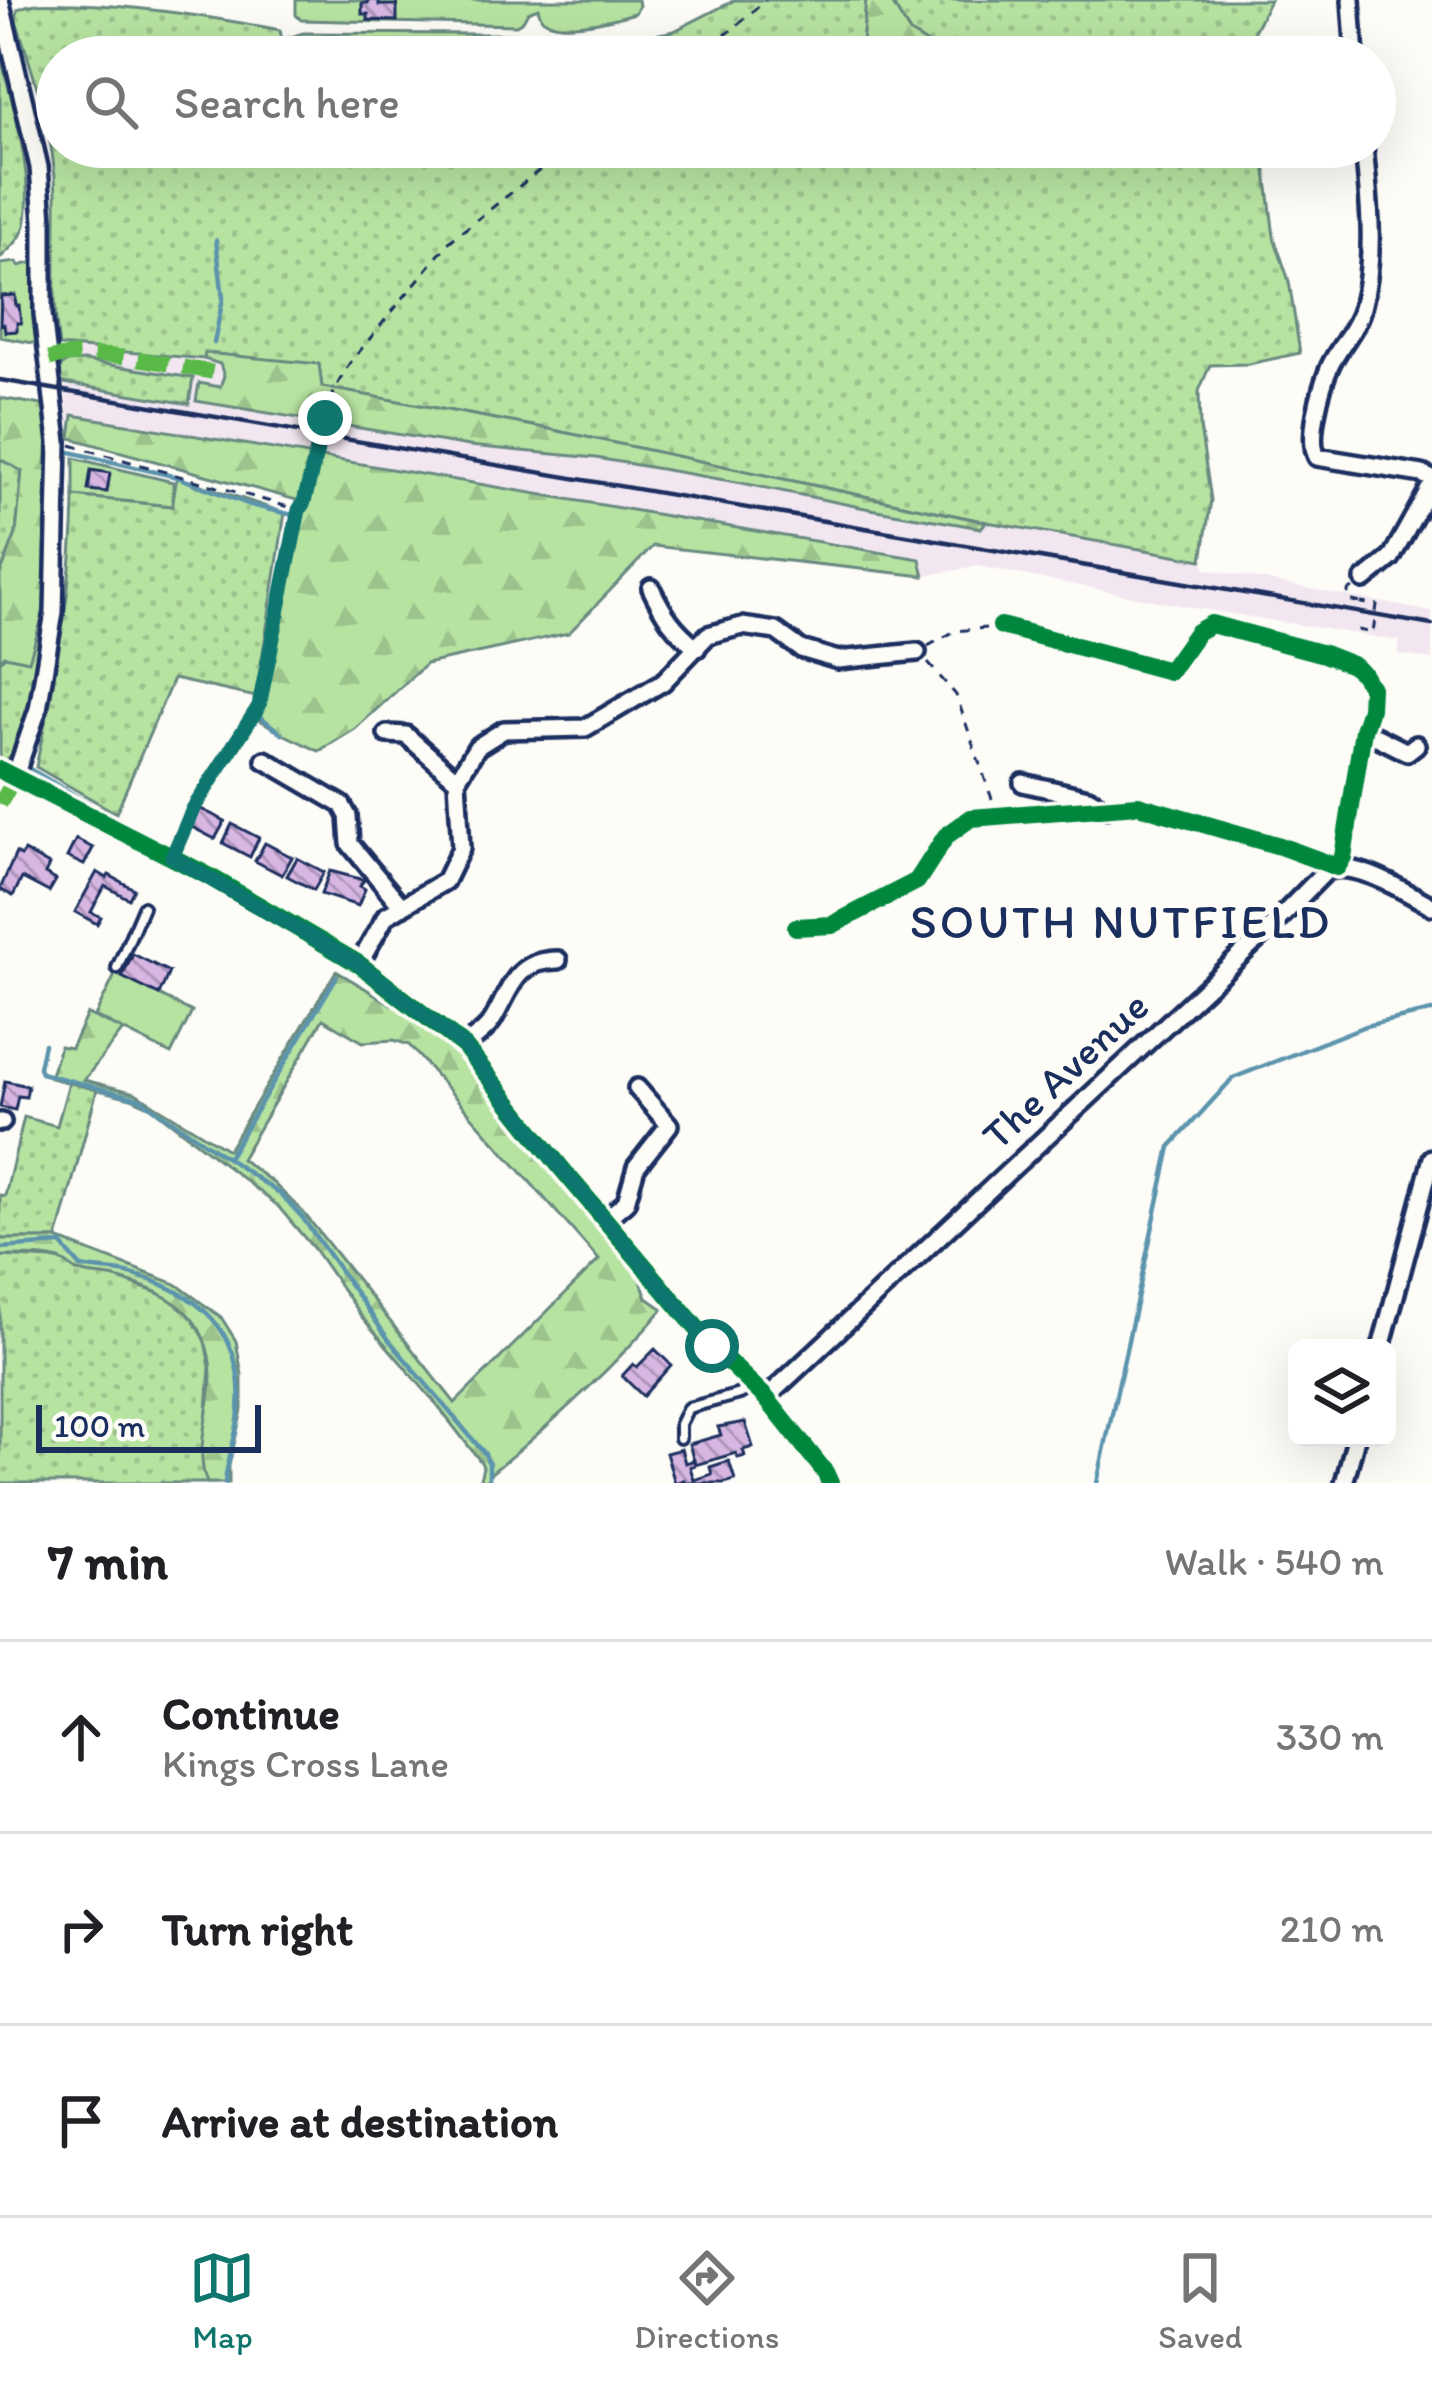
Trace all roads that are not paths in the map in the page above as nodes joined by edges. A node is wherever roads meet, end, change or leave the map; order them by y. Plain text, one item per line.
1 (0, 0) edge
2 (1351, 0) edge
3 (1354, 36) edge
4 (36, 154) edge
5 (39, 168) edge
6 (1366, 168) edge
7 (1432, 482) edge
8 (1364, 580) road end
9 (651, 588) dead end
10 (1001, 626) road end
11 (697, 648) junction
12 (917, 652) road end
13 (1364, 730) junction
14 (387, 734) dead end
15 (1417, 745) dead end
16 (265, 760) dead end
17 (7, 775) edge
18 (457, 780) junction
19 (1023, 783) dead end
20 (1106, 809) junction
21 (1336, 867) junction
22 (1432, 905) edge
23 (143, 907) dead end
24 (402, 907) junction
25 (796, 927) dead end
26 (558, 961) dead end
27 (359, 964) junction
28 (117, 968) dead end
29 (464, 1046) junction
30 (637, 1088) dead end
31 (1432, 1158) edge
32 (605, 1220) junction
33 (1383, 1339) edge
34 (760, 1392) junction
35 (680, 1438) dead end
36 (1354, 1447) edge
37 (830, 1483) edge
38 (1344, 1483) edge

1 - 4 street
2 - 3 street
5 - 17 street
6 - 7 street
7 - 8 street
9 - 11 street
10 - 13 street
11 - 12 street
11 - 18 street
13 - 15 street
13 - 21 street
14 - 18 street
16 - 24 street
17 - 27 street
18 - 24 street
19 - 20 street
20 - 21 street
20 - 25 street
21 - 22 street
21 - 34 street, The Avenue
23 - 28 lane
24 - 27 street
26 - 29 street
27 - 29 street
29 - 32 street
30 - 32 street
31 - 33 street
32 - 34 street
34 - 35 lane
34 - 37 street
36 - 38 street

